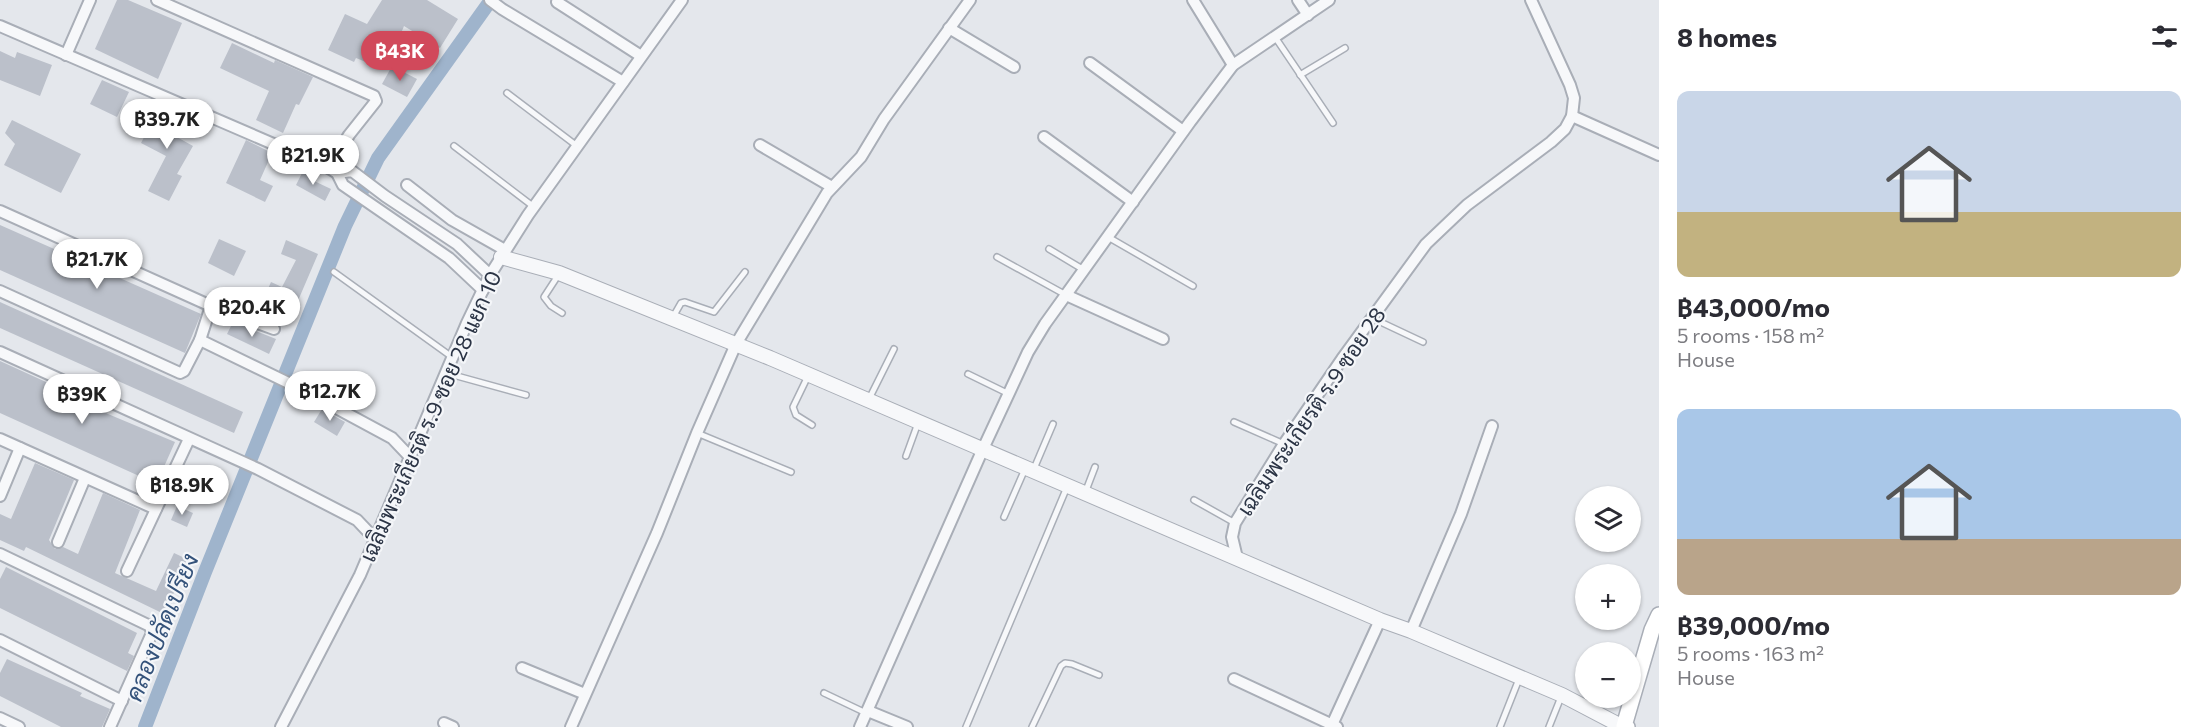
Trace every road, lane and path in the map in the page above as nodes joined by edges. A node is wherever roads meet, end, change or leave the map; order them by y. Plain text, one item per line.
1 (90, 0) edge
2 (157, 0) edge
3 (490, 0) edge
4 (970, 0) edge
5 (1193, 0) edge
6 (1298, 0) edge
7 (1329, 0) edge
8 (1531, 0) edge
9 (556, 2) dead end
10 (676, 2) edge
11 (1308, 15) junction
12 (0, 26) edge
13 (950, 28) junction
14 (1274, 36) junction
15 (1345, 48) dead end
16 (66, 56) junction
17 (641, 56) junction
18 (1090, 63) dead end
19 (1233, 65) junction
20 (1014, 67) dead end
21 (1300, 75) junction
22 (623, 82) junction
23 (507, 93) dead end
24 (1572, 116) junction
25 (1333, 123) dead end
26 (1183, 131) junction
27 (1044, 137) dead end
28 (760, 145) dead end
29 (454, 146) dead end
30 (577, 146) junction
31 (1659, 155) edge
32 (333, 170) junction
33 (407, 185) dead end
34 (832, 187) junction
35 (1133, 202) junction
36 (534, 207) junction
37 (0, 211) edge
38 (416, 217) junction
39 (409, 230) junction
40 (1107, 237) junction
41 (457, 244) junction
42 (1049, 249) dead end
43 (503, 254) junction
44 (997, 257) dead end
45 (449, 258) junction
46 (1083, 270) junction
47 (334, 272) dead end
48 (745, 272) dead end
49 (559, 273) junction
50 (490, 274) junction
51 (1193, 286) dead end
52 (483, 290) junction
53 (0, 291) edge
54 (1066, 295) junction
55 (211, 306) junction
56 (561, 313) dead end
57 (1372, 318) junction
58 (672, 319) junction
59 (274, 329) dead end
60 (1163, 339) dead end
61 (200, 340) junction
62 (1423, 342) dead end
63 (736, 344) junction
64 (894, 349) dead end
65 (0, 352) edge
66 (453, 357) junction
67 (446, 373) junction
68 (968, 374) dead end
69 (809, 375) junction
70 (526, 394) dead end
71 (1009, 394) junction
72 (868, 401) junction
73 (1234, 422) dead end
74 (918, 423) junction
75 (1053, 424) dead end
76 (812, 425) dead end
77 (1492, 426) dead end
78 (697, 432) junction
79 (0, 439) edge
80 (189, 439) junction
81 (1284, 444) junction
82 (20, 448) junction
83 (982, 451) junction
84 (906, 456) dead end
85 (411, 458) junction
86 (1095, 468) dead end
87 (1029, 471) junction
88 (791, 472) dead end
89 (85, 478) junction
90 (1067, 487) junction
91 (1085, 494) junction
92 (0, 496) edge
93 (1194, 500) dead end
94 (156, 509) junction
95 (1004, 517) dead end
96 (1235, 523) junction
97 (375, 539) junction
98 (58, 542) dead end
99 (0, 554) edge
100 (1238, 558) junction
101 (127, 571) dead end
102 (1659, 615) edge
103 (1380, 620) junction
104 (1411, 632) junction
105 (0, 640) edge
106 (522, 668) dead end
107 (1099, 675) dead end
108 (1519, 677) junction
109 (1234, 680) dead end
110 (824, 693) dead end
111 (585, 694) junction
112 (1562, 695) junction
113 (122, 701) junction
114 (867, 712) junction
115 (0, 718) edge
116 (1334, 726) edge
117 (19, 727) edge
118 (110, 727) edge
119 (281, 727) edge
120 (571, 727) edge
121 (860, 727) edge
122 (907, 727) edge
123 (966, 727) edge
124 (1032, 727) edge
125 (1500, 727) edge
126 (1549, 727) edge
127 (1624, 727) edge

1 - 16 street
2 - 32 street
3 - 22 street
4 - 13 street
5 - 19 street
6 - 11 street
7 - 11 street
8 - 24 street
9 - 17 street
10 - 17 street, เฉลิมพระเกียรติ ร.9 ซอย 28 แยก 10
11 - 14 street
12 - 16 street
13 - 20 street
13 - 34 street
14 - 19 street
14 - 21 lane
15 - 21 lane
16 - 32 street
17 - 22 street, เฉลิมพระเกียรติ ร.9 ซอย 28 แยก 10
18 - 26 street
19 - 26 street
21 - 25 lane
22 - 30 street, เฉลิมพระเกียรติ ร.9 ซอย 28 แยก 10
23 - 30 lane
24 - 31 street
24 - 57 street, เฉลิมพระเกียรติ ร.9 ซอย 28
26 - 35 street
27 - 35 street
28 - 34 street
29 - 36 lane
30 - 36 street, เฉลิมพระเกียรติ ร.9 ซอย 28 แยก 10
32 - 38 street
32 - 39 street
33 - 43 street
34 - 63 street
35 - 40 street
36 - 43 street, เฉลิมพระเกียรติ ร.9 ซอย 28 แยก 10
37 - 55 street
38 - 39 street
38 - 41 street
39 - 45 street
40 - 46 street
40 - 51 lane
41 - 45 street
41 - 50 street
42 - 46 lane
43 - 49 street
43 - 50 street, เฉลิมพระเกียรติ ร.9 ซอย 28 แยก 10
44 - 54 lane
45 - 52 street
46 - 54 street
47 - 66 lane
48 - 58 lane
49 - 56 lane
49 - 58 street
50 - 52 street, เฉลิมพระเกียรติ ร.9 ซอย 28 แยก 10
52 - 66 street, เฉลิมพระเกียรติ ร.9 ซอย 28 แยก 10
53 - 61 street
54 - 60 street
54 - 71 street
55 - 59 street
55 - 61 street
57 - 62 lane
57 - 81 street, เฉลิมพระเกียรติ ร.9 ซอย 28
58 - 63 street
61 - 85 street
63 - 69 street
63 - 78 street
64 - 72 lane
65 - 80 street
66 - 67 street, เฉลิมพระเกียรติ ร.9 ซอย 28 แยก 10
67 - 70 lane
67 - 85 street, เฉลิมพระเกียรติ ร.9 ซอย 28 แยก 10
68 - 71 lane
69 - 72 street
69 - 76 lane
71 - 83 street
72 - 74 street
73 - 81 lane
74 - 83 street
74 - 84 lane
75 - 87 lane
77 - 104 street
78 - 88 lane
78 - 111 street
79 - 82 street
80 - 94 street
80 - 97 street
81 - 96 street, เฉลิมพระเกียรติ ร.9 ซอย 28
82 - 89 street
82 - 92 street
83 - 87 street
83 - 114 street
85 - 97 street, เฉลิมพระเกียรติ ร.9 ซอย 28 แยก 10
86 - 91 lane
87 - 90 street
87 - 95 lane
89 - 94 street
89 - 98 street
90 - 91 street
90 - 123 lane
91 - 100 street
93 - 96 lane
94 - 101 street
96 - 100 street, เฉลิมพระเกียรติ ร.9 ซอย 28
97 - 119 street, เฉลิมพระเกียรติ ร.9 ซอย 28 แยก 10
99 - 113 street
100 - 103 street
102 - 127 main road
103 - 104 street
103 - 116 street
104 - 108 street
105 - 113 street
106 - 111 street
107 - 124 lane
108 - 112 street
108 - 125 lane
109 - 116 street
110 - 114 lane
111 - 120 street
112 - 126 lane
112 - 127 street
113 - 118 street
114 - 121 street
114 - 122 street
115 - 117 street

